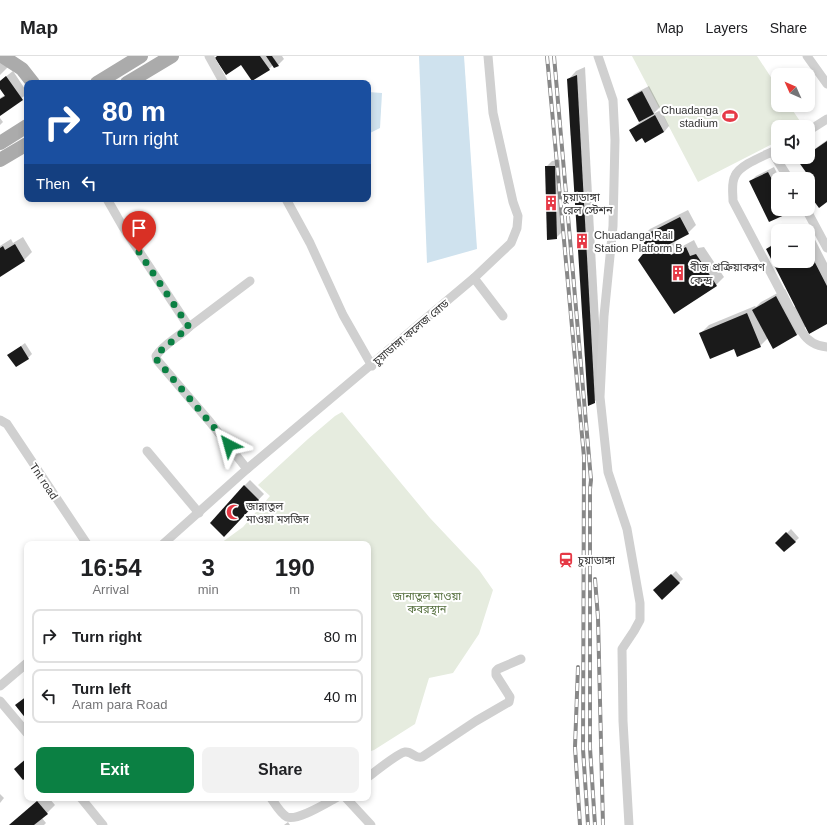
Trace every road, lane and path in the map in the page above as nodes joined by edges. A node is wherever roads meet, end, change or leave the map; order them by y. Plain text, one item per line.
1 (2, 56) edge
2 (172, 56) edge
3 (210, 56) edge
4 (488, 56) edge
5 (598, 56) edge
6 (807, 56) edge
7 (135, 59) edge
8 (31, 80) edge
9 (102, 80) edge
10 (132, 80) edge
11 (222, 80) edge
12 (827, 84) edge
13 (827, 119) edge
14 (815, 127) edge
15 (24, 128) edge
16 (0, 143) edge
17 (24, 146) edge
18 (771, 152) edge
19 (0, 160) edge
20 (108, 202) edge
21 (288, 202) edge
22 (810, 216) edge
23 (827, 248) edge
24 (474, 278) junction
25 (250, 281) dead end
26 (503, 316) dead end
27 (189, 327) junction
28 (827, 347) edge
29 (372, 366) junction
30 (0, 420) edge
31 (147, 451) dead end
32 (247, 468) junction
33 (199, 513) junction
34 (85, 541) edge
35 (166, 541) edge
36 (521, 659) dead end
37 (24, 666) edge
38 (0, 686) edge
39 (0, 701) edge
40 (24, 729) edge
41 (371, 775) edge
42 (83, 801) edge
43 (273, 801) edge
44 (330, 801) edge
45 (349, 801) edge
46 (103, 825) edge
47 (371, 825) edge
48 (629, 825) edge

1 - 8 main road
2 - 10 main road
3 - 11 street
4 - 24 street, চুয়াডাঙ্গা কলেজ রোড
5 - 48 street
6 - 12 street
7 - 9 main road
7 - 10 main road
13 - 14 street
15 - 16 main road
17 - 19 main road
18 - 28 street
20 - 27 street
21 - 29 street
22 - 23 street
24 - 26 street
24 - 29 street, চুয়াডাঙ্গা কলেজ রোড
25 - 27 street
27 - 32 street
29 - 32 street, চুয়াডাঙ্গা কলেজ রোড
30 - 34 street, Tnt road
31 - 33 street
32 - 33 street, চুয়াডাঙ্গা কলেজ রোড
33 - 35 street, চুয়াডাঙ্গা কলেজ রোড
36 - 41 street
37 - 38 street
39 - 40 street
42 - 46 street
43 - 44 street
45 - 47 street

